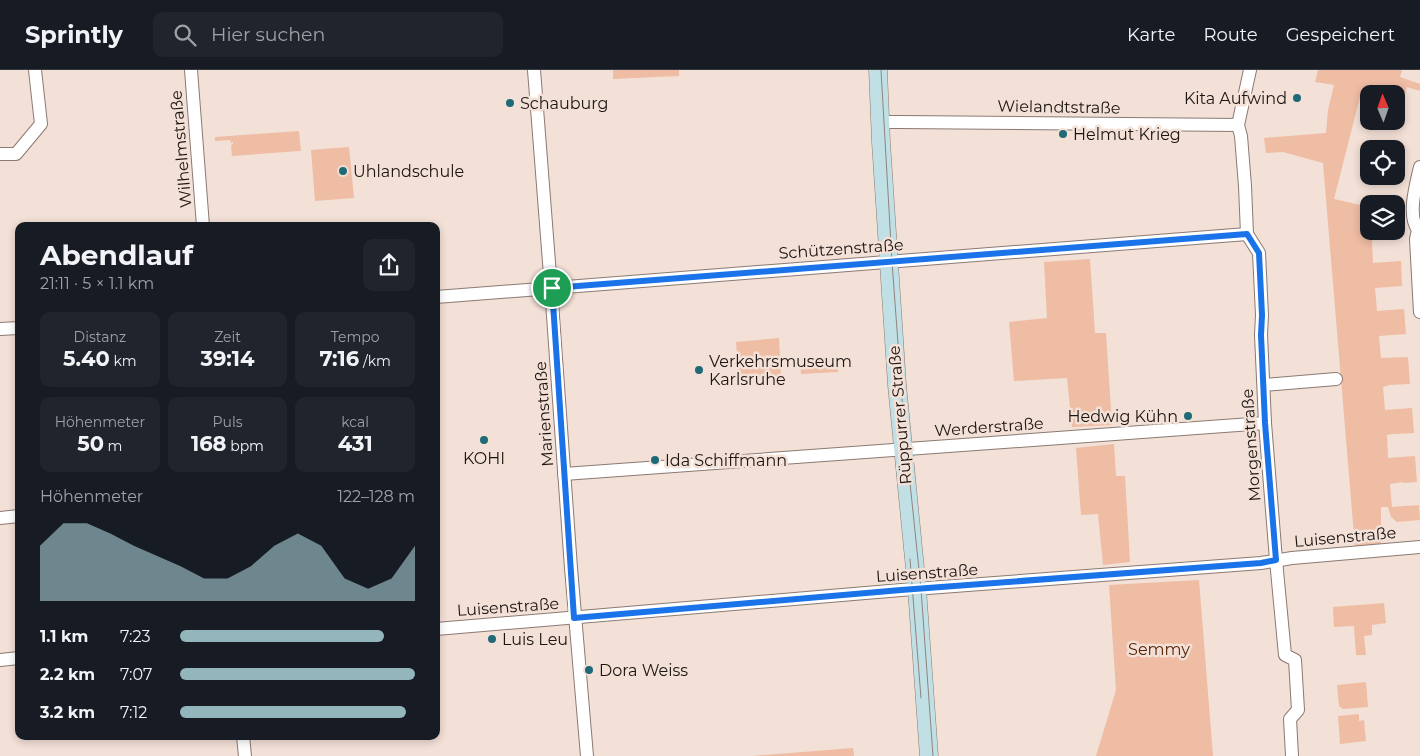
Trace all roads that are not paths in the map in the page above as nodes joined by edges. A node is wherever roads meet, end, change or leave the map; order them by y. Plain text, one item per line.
1 (34, 70) edge
2 (190, 70) edge
3 (534, 70) edge
4 (1250, 70) edge
5 (877, 71) edge
6 (880, 122) junction
7 (1238, 126) junction
8 (0, 154) edge
9 (1420, 168) edge
10 (203, 222) edge
11 (1419, 230) edge
12 (1247, 234) junction
13 (889, 262) junction
14 (552, 288) junction
15 (440, 297) edge
16 (1420, 312) edge
17 (15, 328) edge
18 (0, 329) edge
19 (1336, 379) dead end
20 (1264, 384) junction
21 (1265, 423) junction
22 (903, 450) junction
23 (564, 474) junction
24 (15, 516) edge
25 (0, 518) edge
26 (1420, 547) edge
27 (1276, 560) junction
28 (917, 589) junction
29 (574, 618) junction
30 (440, 629) edge
31 (15, 658) edge
32 (0, 660) edge
33 (243, 740) edge
34 (244, 756) edge
35 (587, 756) edge
36 (929, 756) edge
37 (1292, 756) edge

1 - 8 street
2 - 10 street, Wilhelmstraße
3 - 14 street, Marienstraße
4 - 7 street
5 - 6 main road, Rüppurrer Straße
6 - 7 street, Wielandtstraße
6 - 13 main road, Rüppurrer Straße
7 - 12 street, Morgenstraße
9 - 11 street
11 - 16 street
12 - 13 street, Schützenstraße
12 - 20 street, Morgenstraße
13 - 14 street, Schützenstraße
13 - 22 main road, Rüppurrer Straße
14 - 15 street, Schützenstraße
14 - 23 street, Marienstraße
17 - 18 street
19 - 20 street
20 - 21 street, Morgenstraße
21 - 22 street, Werderstraße
21 - 27 street, Morgenstraße
22 - 23 street, Werderstraße
22 - 28 main road, Rüppurrer Straße
23 - 29 street, Marienstraße
24 - 25 street
26 - 27 street, Luisenstraße
27 - 28 street, Luisenstraße
27 - 37 street, Morgenstraße
28 - 29 street, Luisenstraße
28 - 36 main road, Rüppurrer Straße
29 - 30 street, Luisenstraße
29 - 35 street, Marienstraße
31 - 32 street
33 - 34 street

